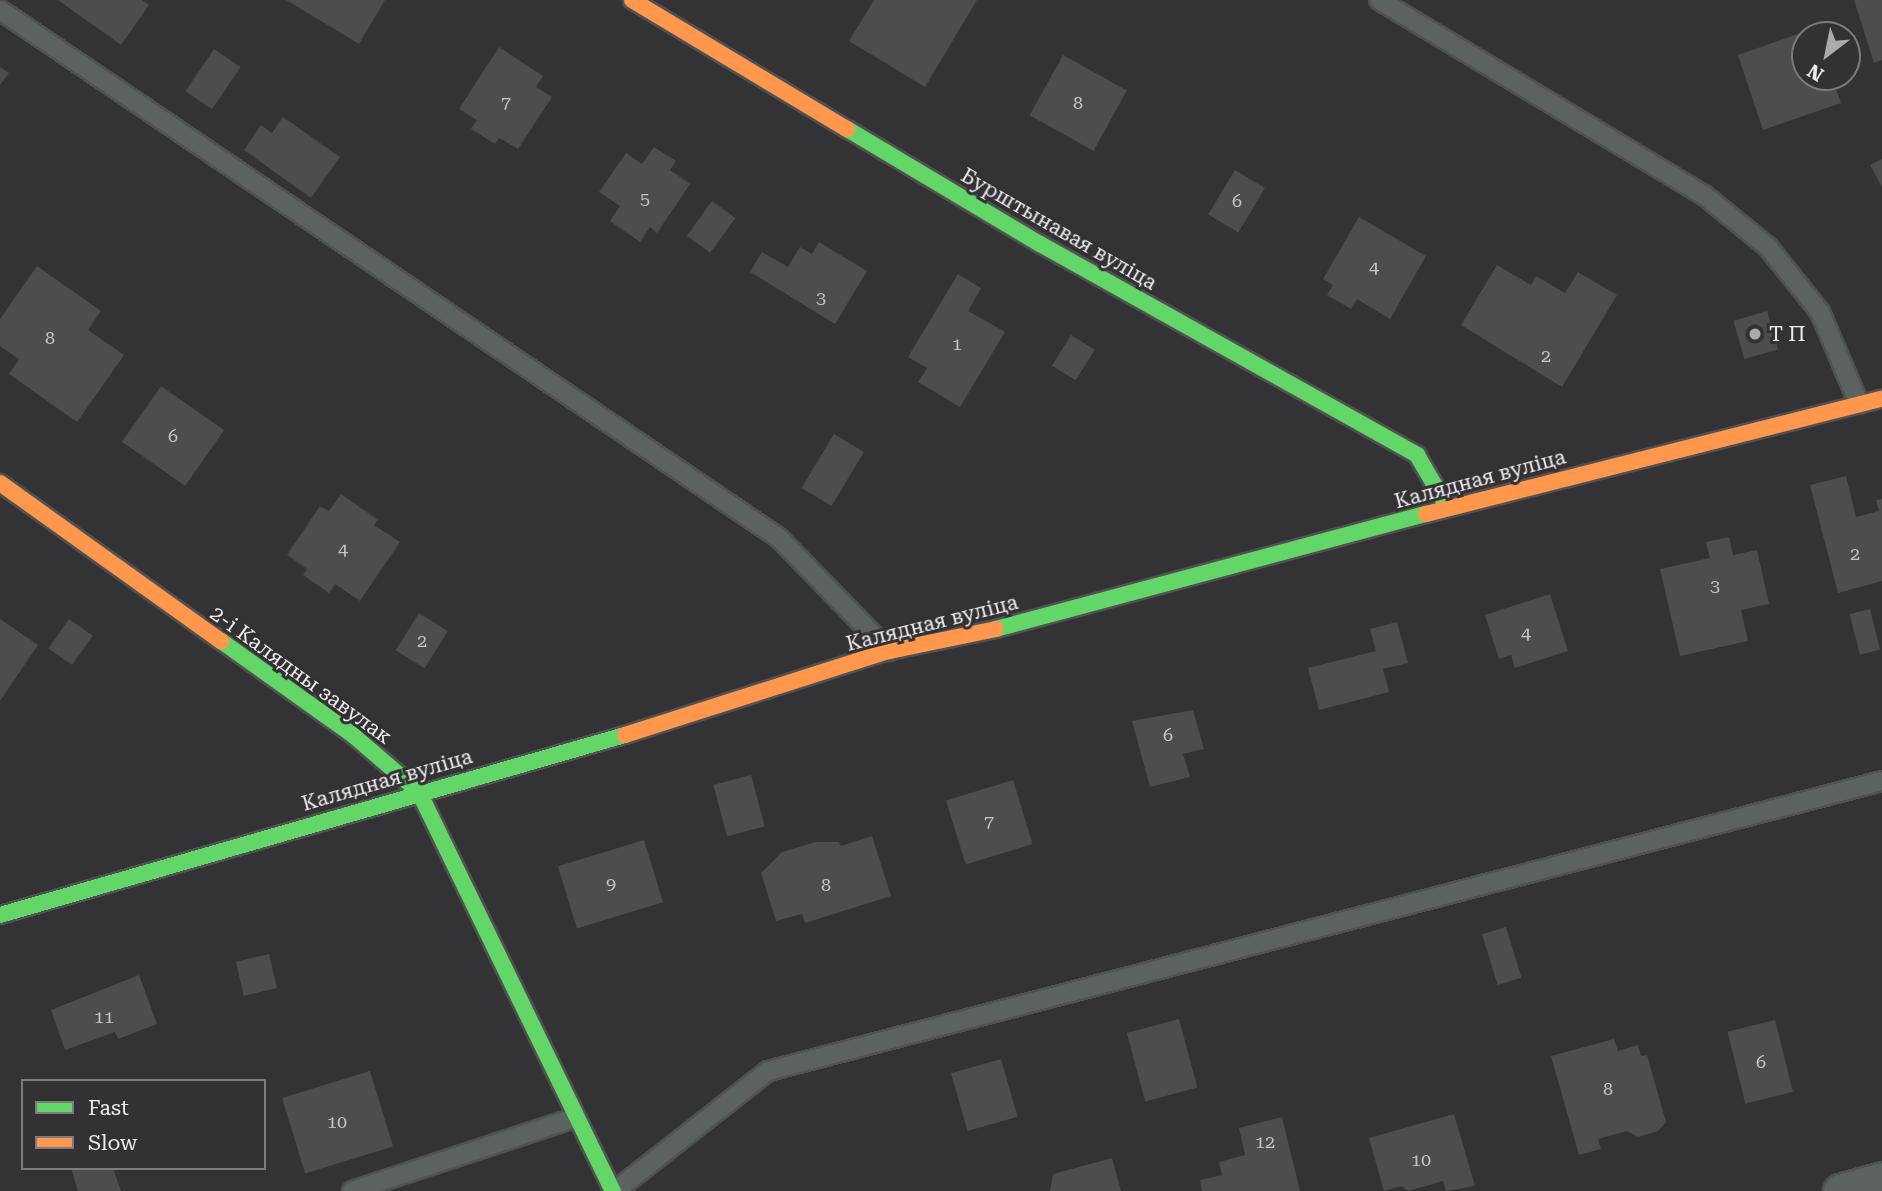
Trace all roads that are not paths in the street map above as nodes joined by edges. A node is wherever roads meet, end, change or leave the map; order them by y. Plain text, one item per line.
1 (632, 0) edge
2 (1379, 0) edge
3 (0, 10) edge
4 (1882, 399) edge
5 (1859, 404) junction
6 (0, 483) edge
7 (1448, 509) junction
8 (889, 651) junction
9 (1882, 781) edge
10 (419, 792) junction
11 (0, 915) edge
12 (574, 1118) junction
13 (1882, 1179) edge
14 (352, 1191) edge
15 (614, 1191) edge
16 (1840, 1191) edge

1 - 7 street, Бурштынавая вуліца
2 - 5 lane
3 - 8 lane
4 - 5 street, Калядная вуліца
5 - 7 street, Калядная вуліца
6 - 10 street, 2-і Калядны завулак
7 - 8 street, Калядная вуліца
8 - 10 street, Калядная вуліца
9 - 15 lane
10 - 11 street, Калядная вуліца
10 - 12 street, 2-і Калядны завулак
12 - 14 lane
12 - 15 street, 2-і Калядны завулак
13 - 16 street

